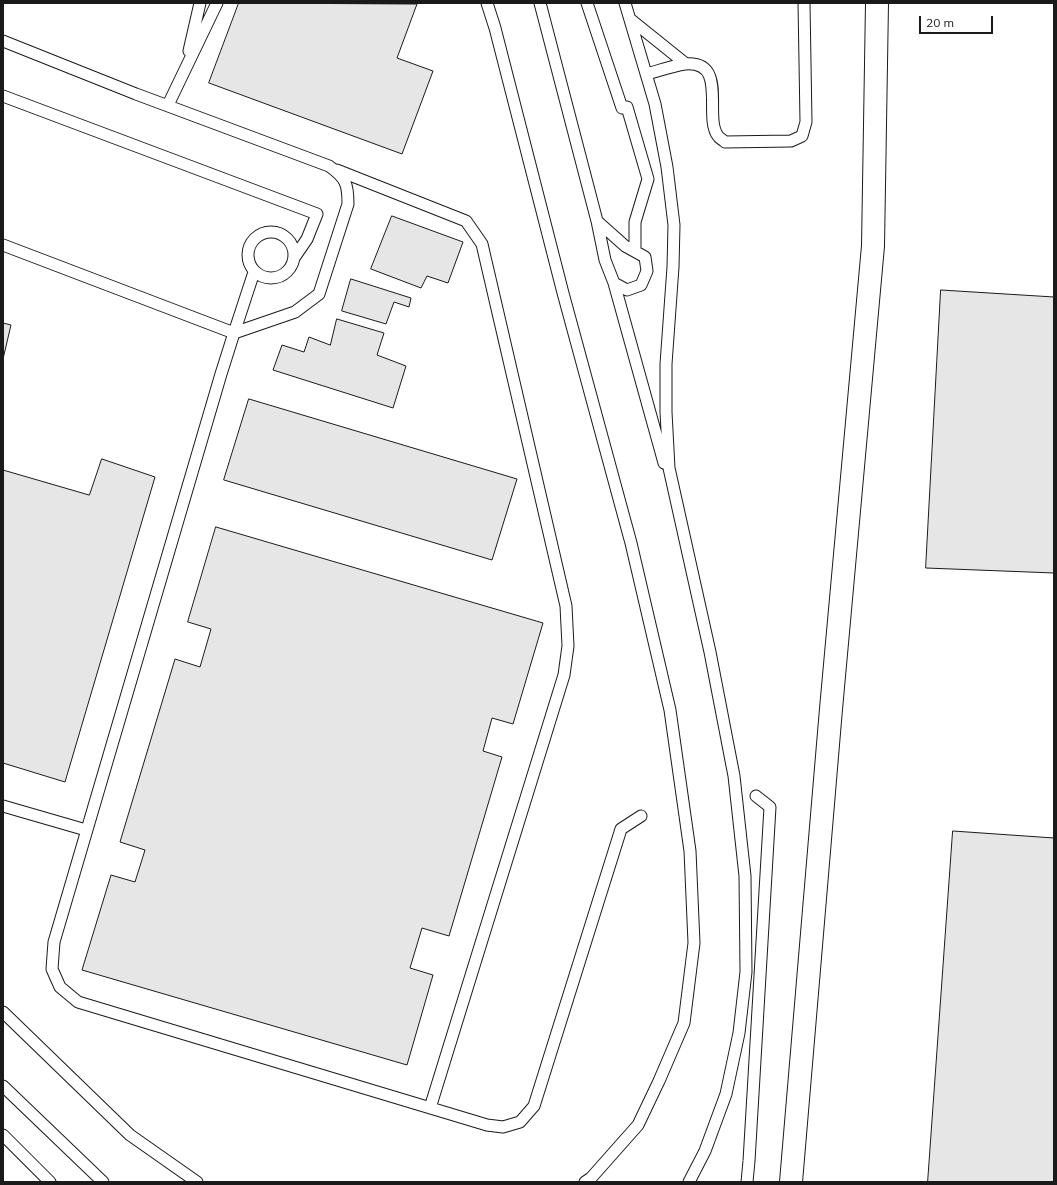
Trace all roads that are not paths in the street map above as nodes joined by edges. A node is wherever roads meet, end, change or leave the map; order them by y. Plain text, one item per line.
1 (200, 3) edge
2 (217, 3) edge
3 (487, 3) edge
4 (540, 3) edge
5 (587, 3) edge
6 (625, 3) edge
7 (804, 3) edge
8 (876, 3) edge
9 (630, 19) junction
10 (3, 41) edge
11 (686, 64) junction
12 (184, 72) junction
13 (646, 74) junction
14 (3, 96) edge
15 (168, 105) junction
16 (329, 166) junction
17 (597, 221) junction
18 (3, 245) edge
19 (635, 251) junction
20 (294, 258) junction
21 (254, 272) junction
22 (614, 283) junction
23 (234, 333) junction
24 (687, 542) junction
25 (756, 796) dead end
26 (3, 806) edge
27 (641, 816) dead end
28 (86, 830) junction
29 (3, 1012) edge
30 (3, 1086) edge
31 (430, 1108) junction
32 (3, 1135) edge
33 (50, 1182) edge
34 (103, 1182) edge
35 (197, 1182) edge
36 (585, 1182) edge
37 (689, 1182) edge
38 (747, 1182) edge
39 (791, 1182) edge

1 - 12 lane
2 - 12 lane
3 - 36 lane
4 - 17 lane
5 - 19 lane
6 - 9 lane
7 - 11 lane
8 - 39 street
9 - 11 lane
9 - 13 lane
10 - 15 lane
11 - 13 lane
12 - 15 lane
13 - 24 lane
14 - 20 lane
15 - 16 lane
16 - 23 lane
16 - 31 lane
17 - 19 lane
17 - 22 lane
18 - 23 lane
19 - 22 lane
20 - 21 lane
20 - 21 lane
21 - 23 lane
22 - 24 lane
23 - 28 lane
24 - 37 lane
25 - 38 lane
26 - 28 lane
27 - 31 lane
28 - 31 lane
29 - 35 lane
30 - 34 lane
32 - 33 lane

